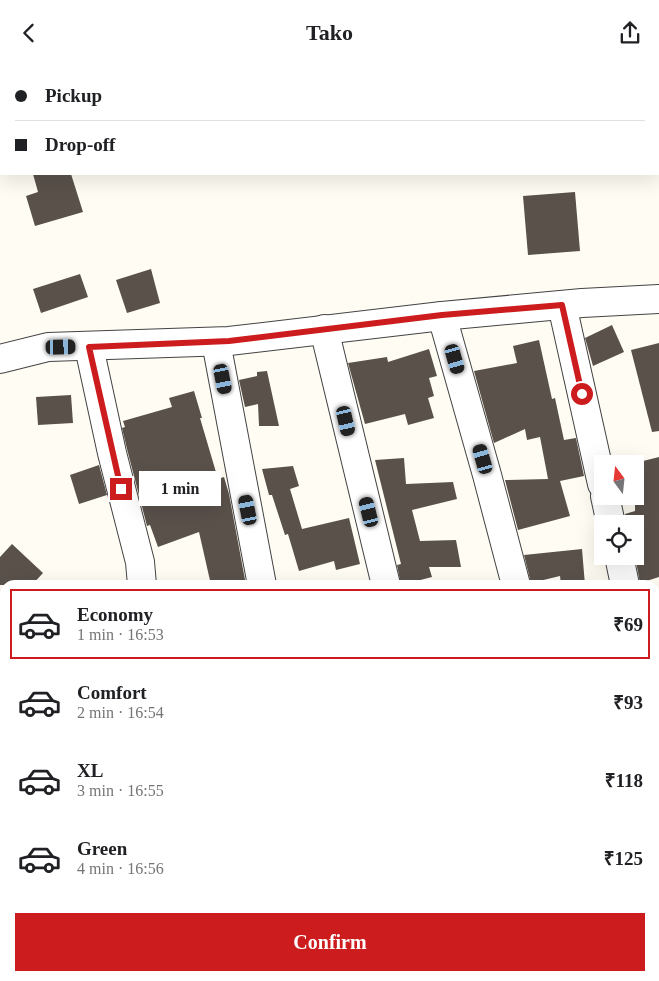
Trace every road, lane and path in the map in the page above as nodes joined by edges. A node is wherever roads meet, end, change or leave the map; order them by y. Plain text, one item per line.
1 (659, 299) edge
2 (562, 305) junction
3 (442, 315) junction
4 (324, 329) junction
5 (216, 342) junction
6 (89, 347) junction
7 (0, 359) edge
8 (596, 455) edge
9 (621, 565) edge
10 (142, 580) edge
11 (261, 580) edge
12 (385, 580) edge
13 (515, 580) edge
14 (624, 580) edge

1 - 2 street
2 - 3 street
2 - 8 street
3 - 4 street
3 - 13 street
4 - 5 street
4 - 12 street
5 - 6 street
5 - 11 street
6 - 7 street
6 - 10 street
9 - 14 street

